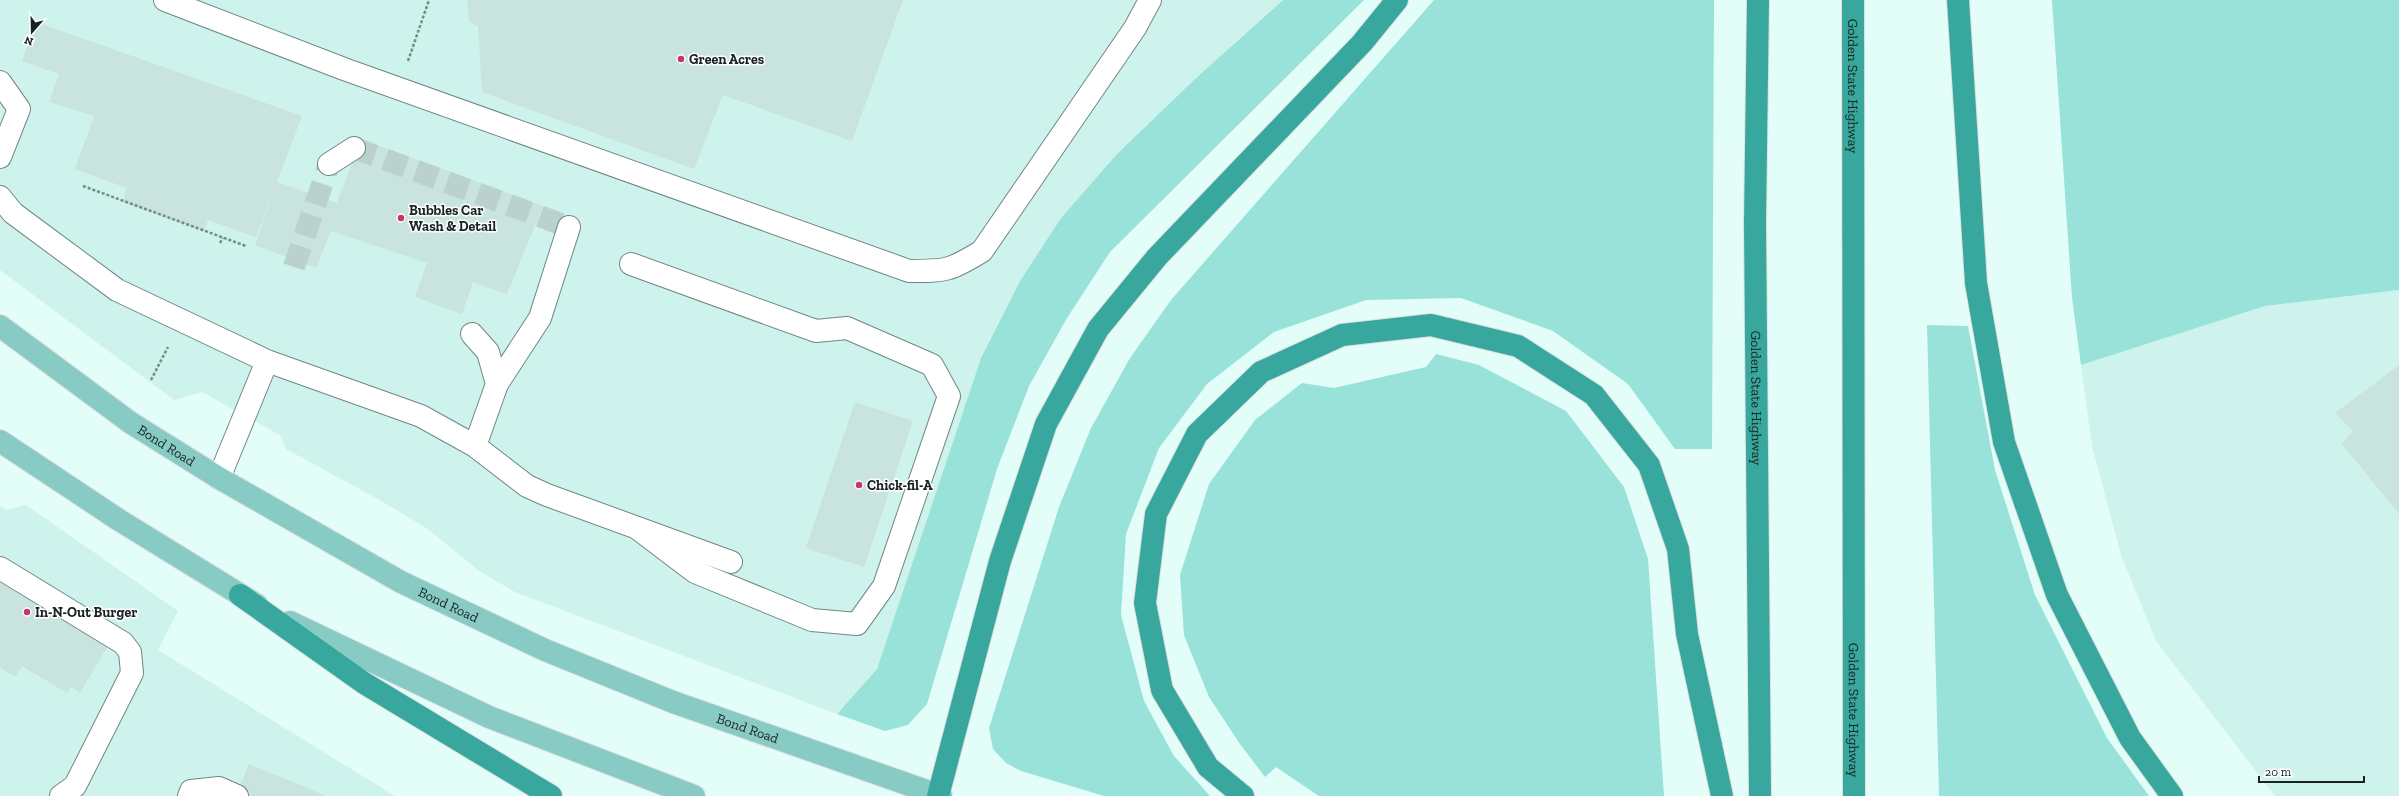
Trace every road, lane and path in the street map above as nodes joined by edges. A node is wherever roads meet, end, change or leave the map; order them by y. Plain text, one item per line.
1 (165, 0) edge
2 (430, 0) edge
3 (1150, 0) edge
4 (1397, 0) edge
5 (1758, 0) edge
6 (1853, 0) edge
7 (1958, 0) edge
8 (406, 65) dead end
9 (0, 82) edge
10 (354, 148) dead end
11 (0, 157) edge
12 (328, 164) tunnel mouth
13 (83, 186) dead end
14 (0, 198) edge
15 (570, 227) dead end
16 (223, 238) junction
17 (220, 243) dead end
18 (246, 246) dead end
19 (630, 264) dead end
20 (0, 326) edge
21 (472, 334) dead end
22 (171, 340) dead end
23 (267, 361) junction
24 (151, 380) dead end
25 (497, 384) junction
26 (2, 446) edge
27 (475, 446) junction
28 (219, 478) junction
29 (637, 528) junction
30 (731, 562) dead end
31 (0, 568) edge
32 (240, 595) junction
33 (61, 796) edge
34 (189, 796) edge
35 (237, 796) edge
36 (551, 796) edge
37 (694, 796) edge
38 (939, 796) edge
39 (1242, 796) edge
40 (1722, 796) edge
41 (1760, 796) edge
42 (1854, 796) edge
43 (2172, 796) edge

1 - 3 lane
2 - 8 path
4 - 38 highway
5 - 41 highway, Golden State Highway
6 - 42 highway, Golden State Highway
7 - 43 highway
9 - 11 lane
10 - 12 lane
13 - 16 path
14 - 23 lane
15 - 25 lane
16 - 17 path
16 - 18 path
19 - 29 lane
20 - 28 main road, Bond Road
21 - 25 lane
22 - 24 path
23 - 27 lane
23 - 28 lane
25 - 27 lane
26 - 32 main road
27 - 29 lane
28 - 38 main road, Bond Road
29 - 30 lane
31 - 33 lane
32 - 36 highway
32 - 37 main road
34 - 35 lane
39 - 40 highway

